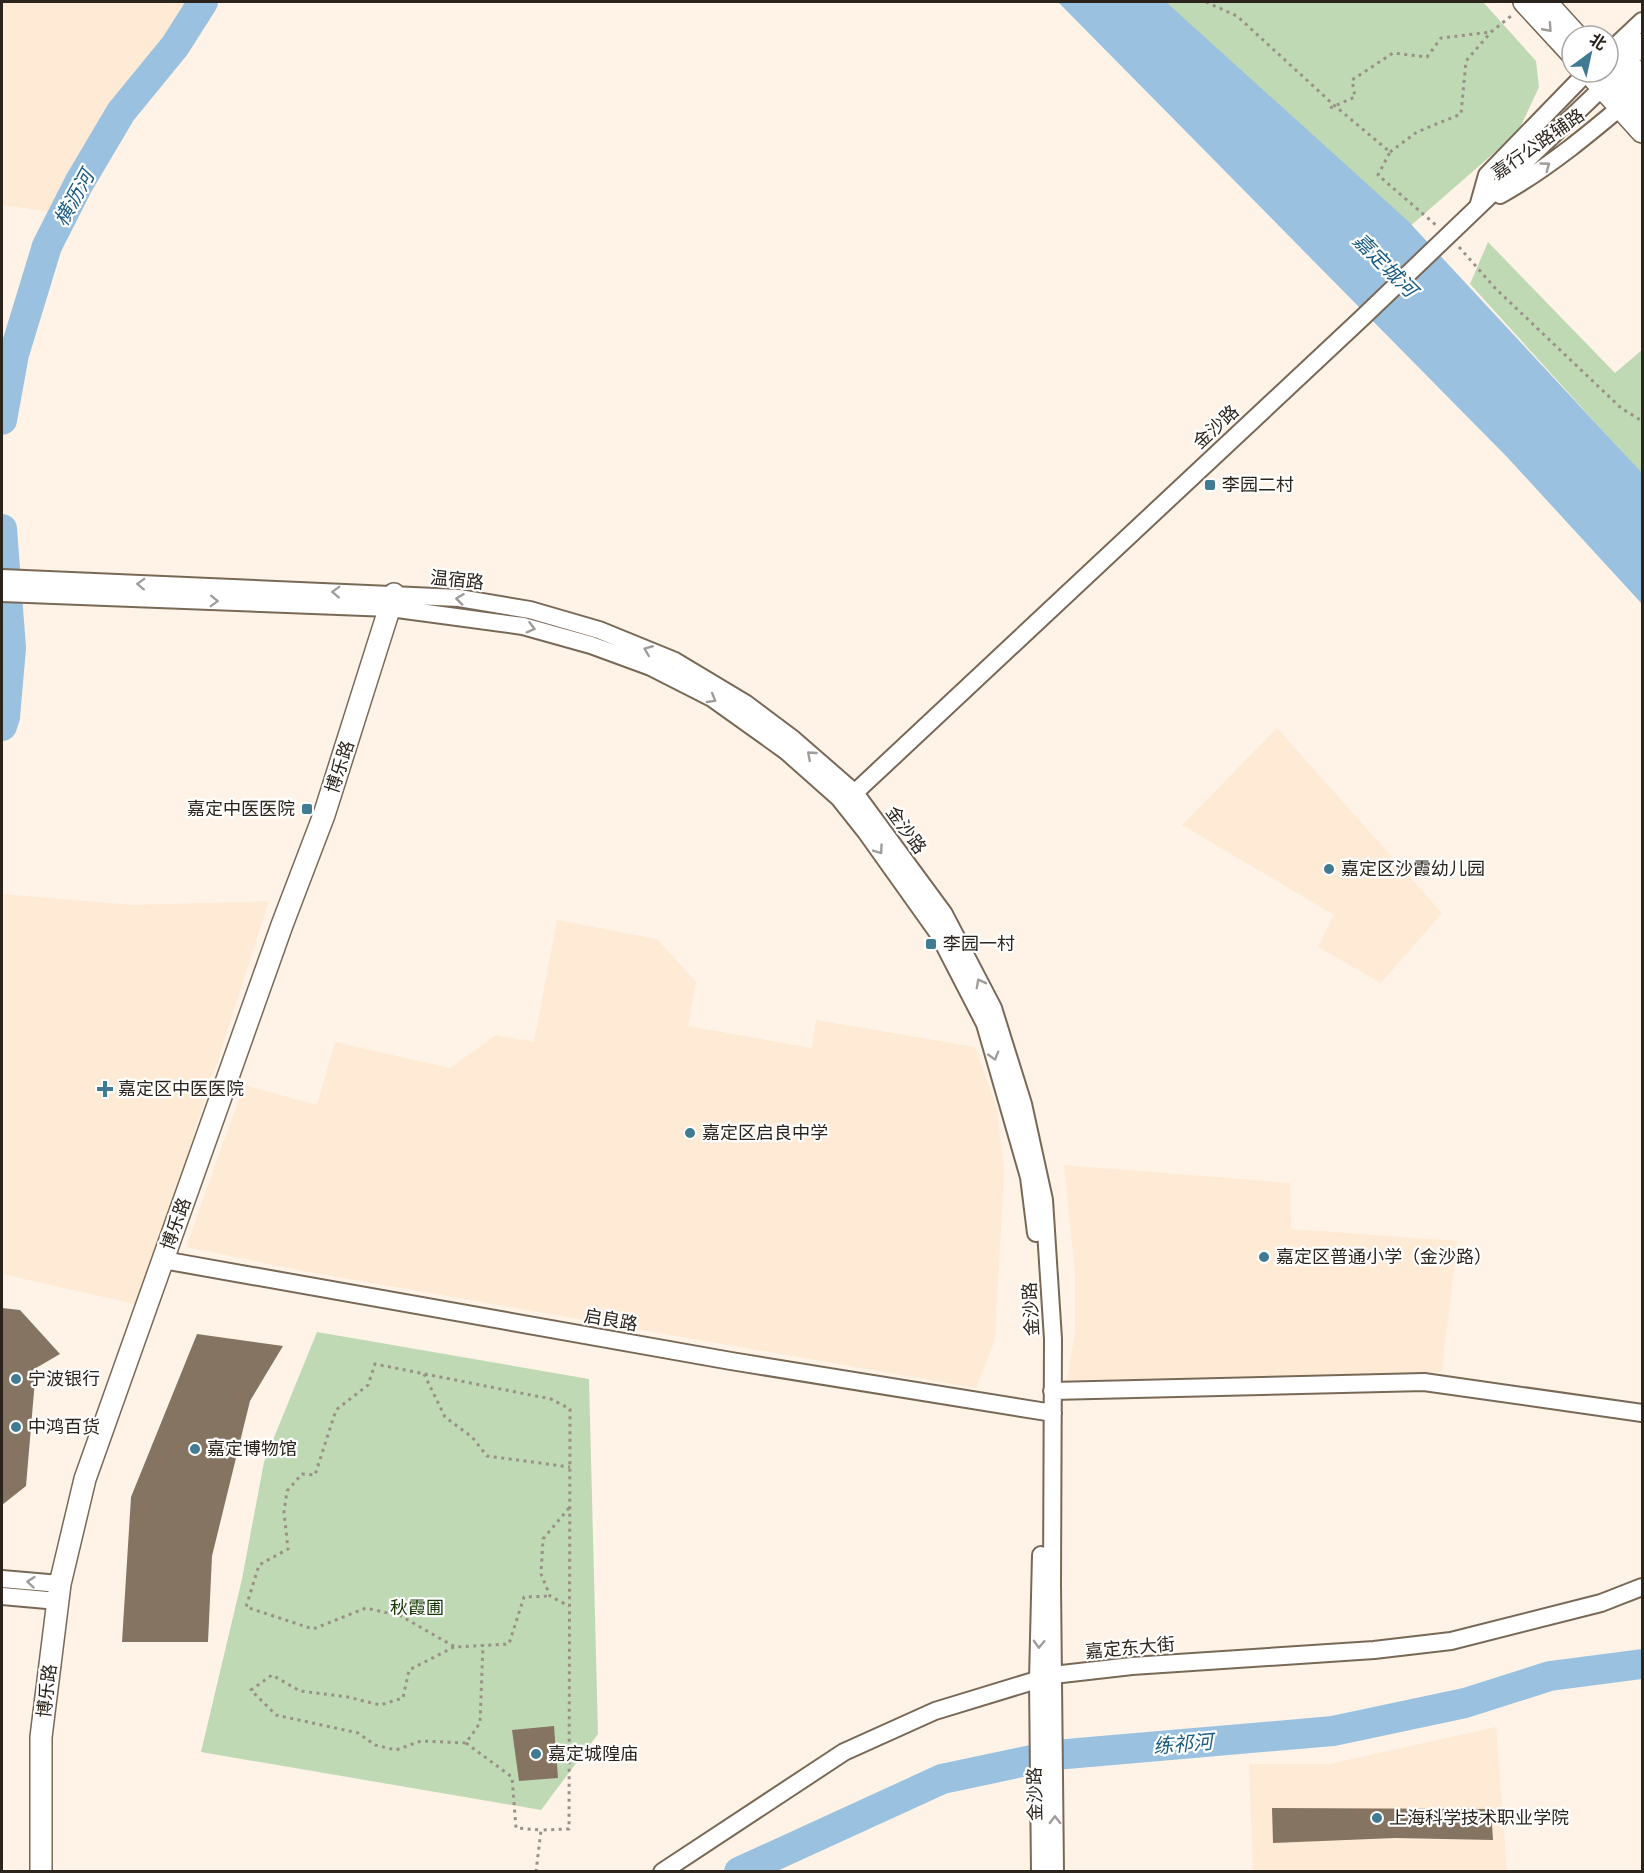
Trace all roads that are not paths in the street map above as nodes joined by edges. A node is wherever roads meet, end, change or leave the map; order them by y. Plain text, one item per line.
1 (1546, 2) edge
2 (1518, 8) edge
3 (1642, 21) edge
4 (1566, 24) edge
5 (1620, 42) edge
6 (1560, 44) edge
7 (1642, 44) edge
8 (1642, 71) edge
9 (1616, 87) edge
10 (1642, 132) edge
11 (1478, 207) junction
12 (2, 578) edge
13 (26, 587) junction
14 (2, 593) edge
15 (392, 601) junction
16 (849, 798) junction
17 (163, 1260) junction
18 (1053, 1391) junction
19 (1049, 1413) junction
20 (1642, 1413) edge
21 (2, 1579) edge
22 (1642, 1587) edge
23 (59, 1593) junction
24 (2, 1596) edge
25 (1045, 1678) junction
26 (41, 1872) edge
27 (662, 1872) edge
28 (1040, 1872) edge
29 (1055, 1872) edge

1 - 4 main road
2 -> 6 main road
3 - 5 street
7 - 9 main road
8 - 9 main road
9 - 10 main road
9 - 11 street, 金沙路
11 -> 9 street, 嘉行公路辅路
11 - 16 street, 金沙路
12 - 13 street
13 - 14 street
13 - 15 street
15 - 16 street
15 - 17 main road, 博乐路
18 -> 16 street, 金沙路
16 -> 19 street
17 - 19 street, 启良路
17 - 23 main road, 博乐路
18 - 19 street, 金沙路
18 - 20 street
19 - 25 street, 金沙路
23 -> 21 street
22 - 25 street, 嘉定东大街
23 - 24 street
23 - 26 main road, 博乐路
25 - 27 street, 嘉定东大街
25 - 28 street
29 -> 25 street, 金沙路

